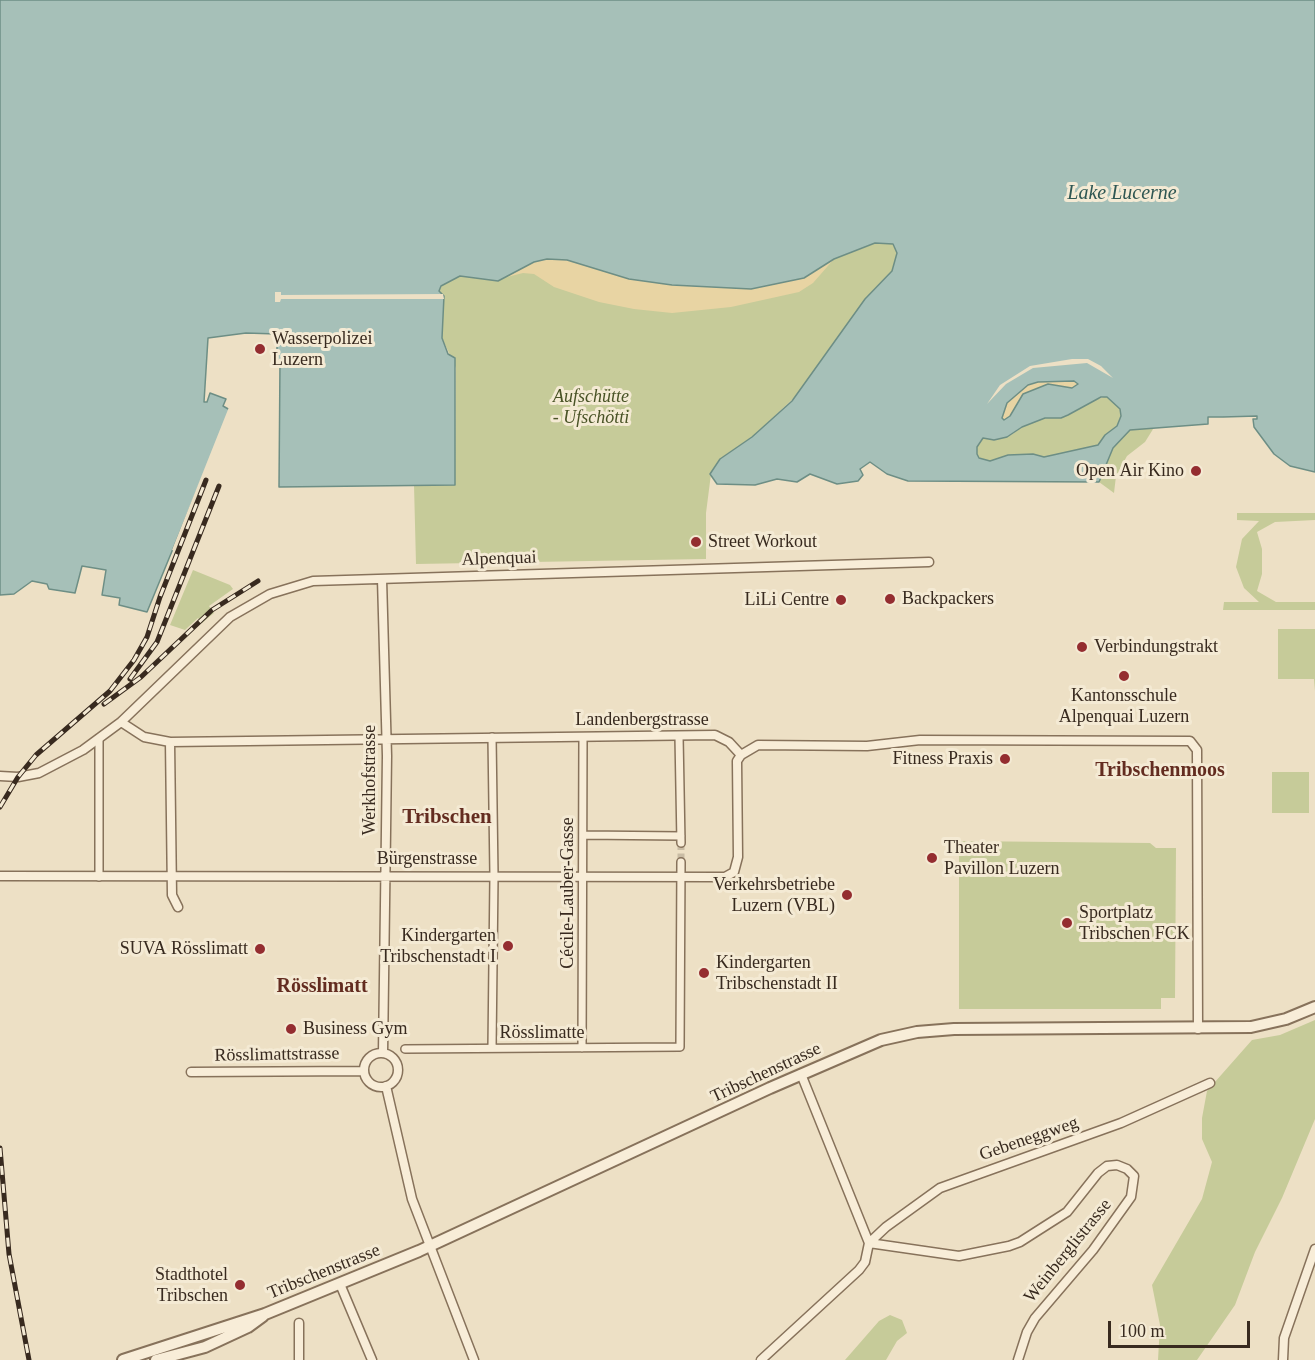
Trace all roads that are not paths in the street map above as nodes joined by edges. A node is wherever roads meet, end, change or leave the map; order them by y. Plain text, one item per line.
1 (929, 562) dead end
2 (382, 579) junction
3 (121, 722) junction
4 (679, 736) junction
5 (386, 737) junction
6 (492, 737) junction
7 (583, 737) junction
8 (99, 740) junction
9 (170, 742) junction
10 (741, 756) junction
11 (0, 776) edge
12 (583, 835) junction
13 (681, 862) tunnel mouth
14 (0, 876) edge
15 (172, 876) junction
16 (387, 876) junction
17 (494, 876) junction
18 (583, 876) junction
19 (99, 877) junction
20 (681, 877) junction
21 (178, 907) dead end
22 (1315, 1007) edge
23 (1198, 1029) junction
24 (492, 1048) junction
25 (582, 1048) junction
26 (405, 1049) dead end
27 (383, 1053) junction
28 (364, 1071) junction
29 (190, 1072) dead end
30 (801, 1074) junction
31 (1210, 1083) dead end
32 (386, 1086) junction
33 (869, 1244) junction
34 (430, 1246) junction
35 (1315, 1250) edge
36 (340, 1284) junction
37 (265, 1314) junction
38 (299, 1323) dead end
39 (182, 1357) edge
40 (123, 1360) edge
41 (156, 1360) edge
42 (299, 1360) edge
43 (372, 1360) edge
44 (474, 1360) edge
45 (761, 1360) edge
46 (1018, 1360) edge
47 (1283, 1360) edge

1 - 2 street, Alpenquai
2 - 3 street, Alpenquai
2 - 5 street, Werkhofstrasse
3 - 8 street, Alpenquai
3 - 9 street, Landenbergstrasse
4 - 7 street, Landenbergstrasse
4 - 10 street, Landenbergstrasse
4 - 12 street
5 - 6 street, Landenbergstrasse
5 - 9 street, Landenbergstrasse
5 - 16 street, Werkhofstrasse
6 - 7 street, Landenbergstrasse
6 - 17 street
7 - 12 street, Cécile-Lauber-Gasse
8 - 11 street, Alpenquai
8 - 19 street
9 - 15 street
10 - 20 street, Bürgenstrasse
10 - 23 street
12 - 18 street, Cécile-Lauber-Gasse
13 - 20 street
14 - 19 street, Bürgenstrasse
15 - 16 street, Bürgenstrasse
15 - 19 street, Bürgenstrasse
15 - 21 street
16 - 17 street, Bürgenstrasse
16 - 27 street, Werkhofstrasse
17 - 18 street, Bürgenstrasse
17 - 24 street
18 - 20 street, Bürgenstrasse
18 - 25 street, Cécile-Lauber-Gasse
20 - 25 street, Rösslimatte
22 - 23 street, Tribschenstrasse
23 - 30 street, Tribschenstrasse
24 - 25 street, Rösslimatte
24 - 26 street, Rösslimatte
27 - 28 street
27 - 32 street
28 - 29 street, Rösslimattstrasse
28 - 32 street
30 - 33 street
30 - 34 street, Tribschenstrasse
31 - 33 street, Gebeneggweg
32 - 34 street
33 - 45 street
33 - 46 street, Weinberglistrasse
34 - 36 street, Tribschenstrasse
34 - 44 street
35 - 47 street
36 - 37 street, Tribschenstrasse
36 - 43 street
37 - 39 street, Tribschenstrasse
37 - 40 street, Tribschenstrasse
38 - 42 street
39 - 41 street, Tribschenstrasse

